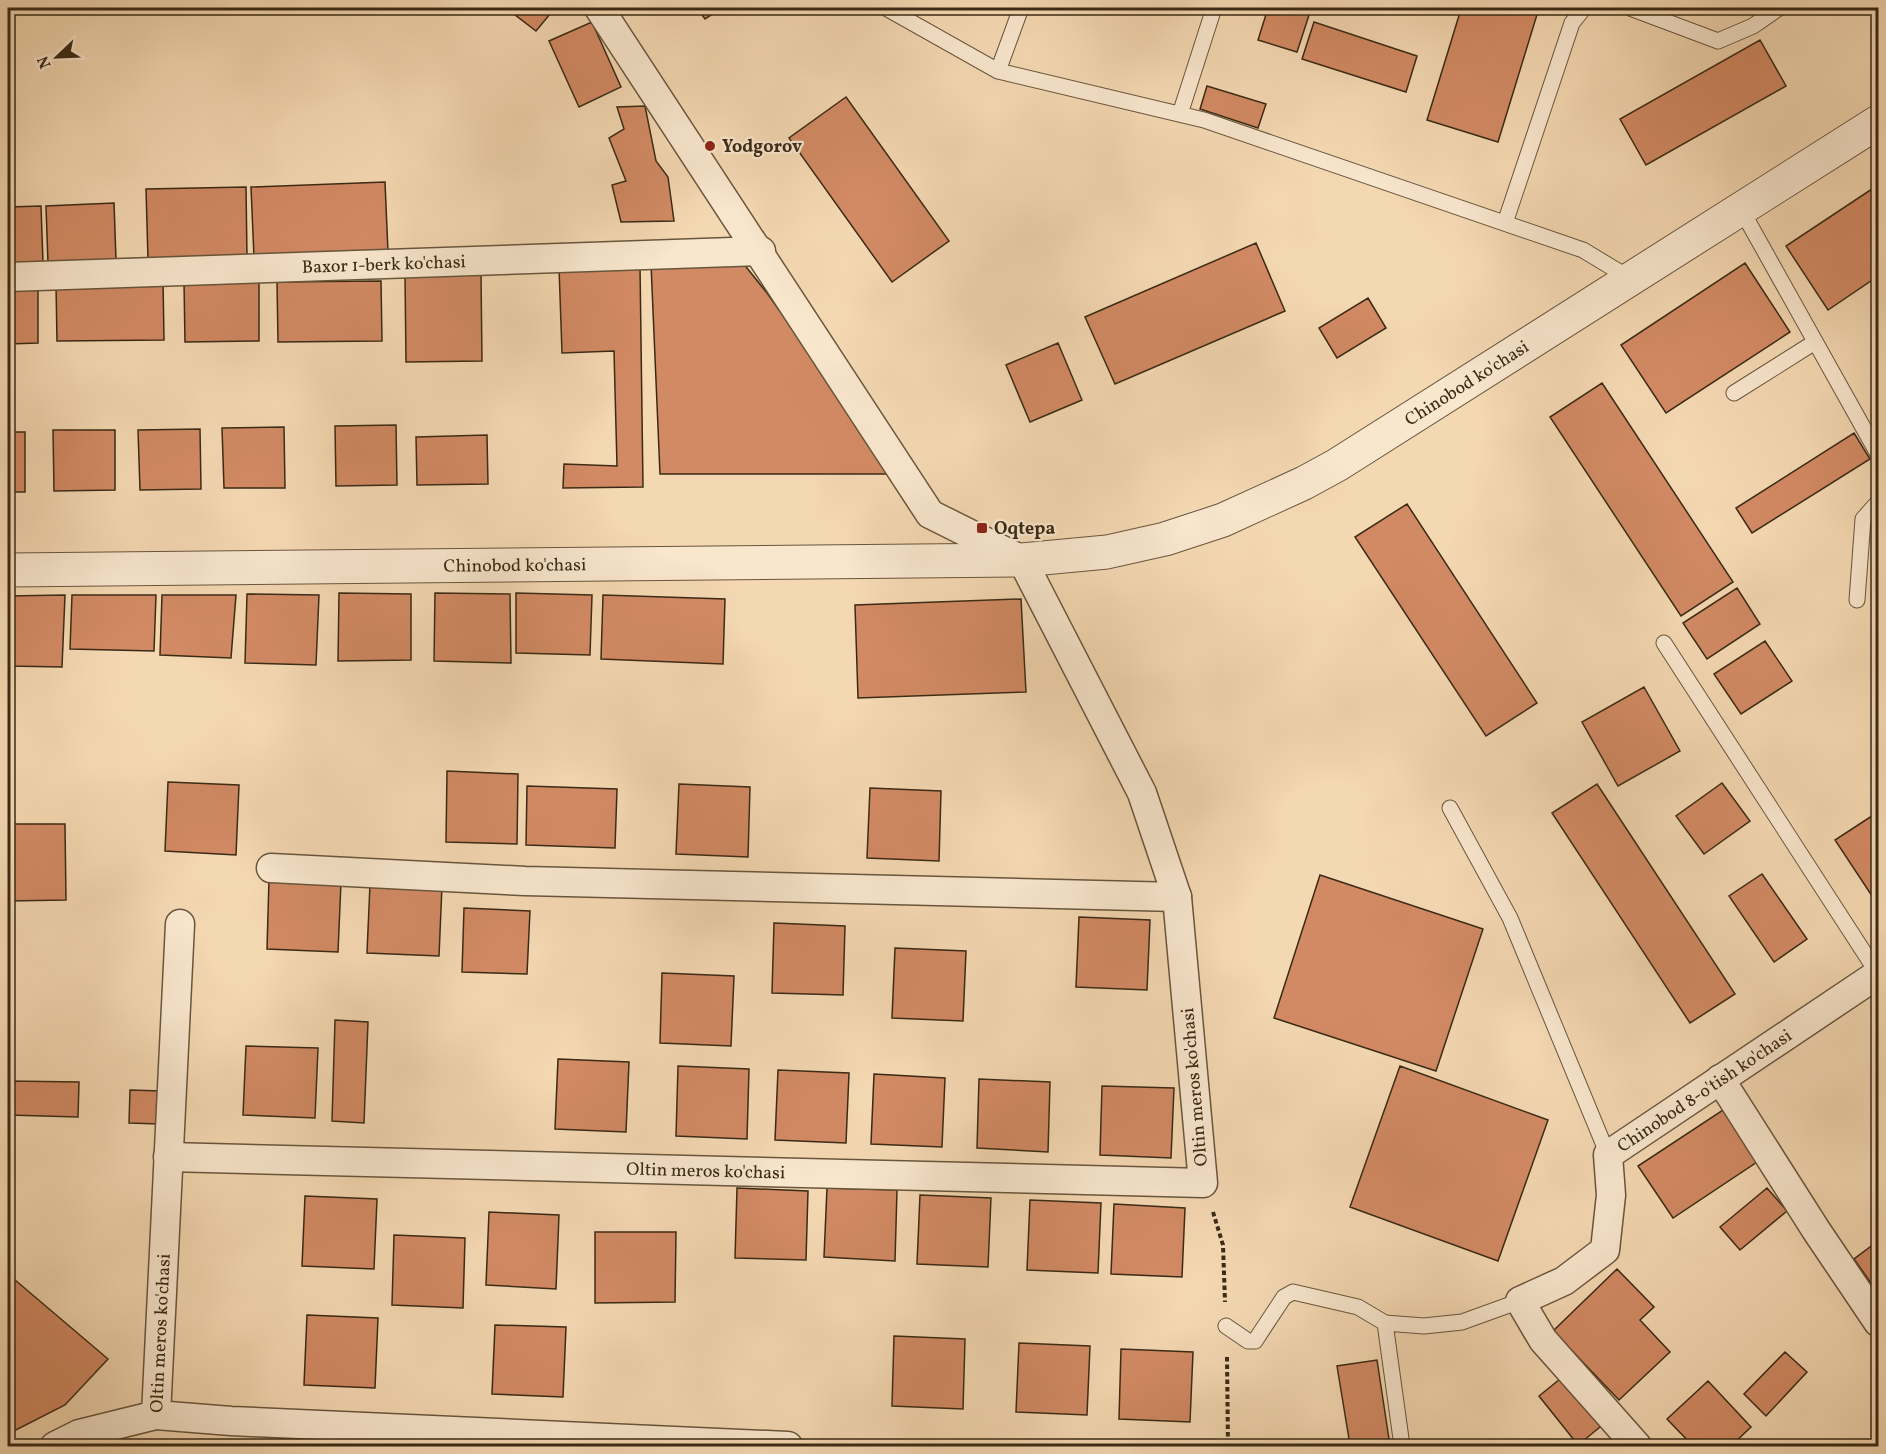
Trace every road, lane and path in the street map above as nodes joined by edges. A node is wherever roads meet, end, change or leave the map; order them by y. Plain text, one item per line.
1 (599, 8) edge
2 (886, 8) edge
3 (1021, 8) edge
4 (1214, 8) edge
5 (1584, 8) edge
6 (1630, 8) edge
7 (1779, 8) edge
8 (998, 71) junction
9 (1180, 114) junction
10 (1878, 122) edge
11 (1741, 209) junction
12 (1505, 223) junction
13 (760, 251) junction
14 (8, 277) edge
15 (1631, 279) junction
16 (1815, 342) junction
17 (1734, 393) dead end
18 (1878, 454) edge
19 (1878, 502) edge
20 (1022, 560) junction
21 (8, 570) edge
22 (1857, 600) dead end
23 (1664, 643) dead end
24 (1450, 808) dead end
25 (271, 868) dead end
26 (1177, 897) junction
27 (180, 924) dead end
28 (1878, 974) edge
29 (1720, 1079) junction
30 (1608, 1155) junction
31 (168, 1158) junction
32 (1520, 1301) junction
33 (1385, 1323) junction
34 (1878, 1323) edge
35 (1226, 1326) dead end
36 (156, 1415) junction
37 (55, 1446) edge
38 (788, 1446) edge
39 (1402, 1446) edge
40 (1637, 1446) edge

1 - 13 street
2 - 8 lane
3 - 8 lane
4 - 9 lane
5 - 12 lane
6 - 7 lane
8 - 9 lane
9 - 12 lane
10 - 11 street, Chinobod ko'chasi
11 - 15 street, Chinobod ko'chasi
11 - 16 lane
12 - 15 lane
13 - 14 street, Baxor 1-berk ko'chasi
13 - 20 street
15 - 20 street, Chinobod ko'chasi
16 - 17 lane
16 - 18 lane
19 - 22 lane
20 - 21 street, Chinobod ko'chasi
20 - 26 street
23 - 28 lane
24 - 30 lane
25 - 26 street
26 - 31 street, Oltin meros ko'chasi
27 - 31 street, Oltin meros ko'chasi
28 - 29 street, Chinobod 8-o'tish ko'chasi
29 - 30 street, Chinobod 8-o'tish ko'chasi
29 - 34 street
30 - 32 street, Chinobod 8-o'tish ko'chasi
31 - 36 street, Oltin meros ko'chasi
32 - 33 lane
32 - 40 street
33 - 35 lane
33 - 39 lane
36 - 37 street
36 - 38 street, Oltin meros ko'chasi

